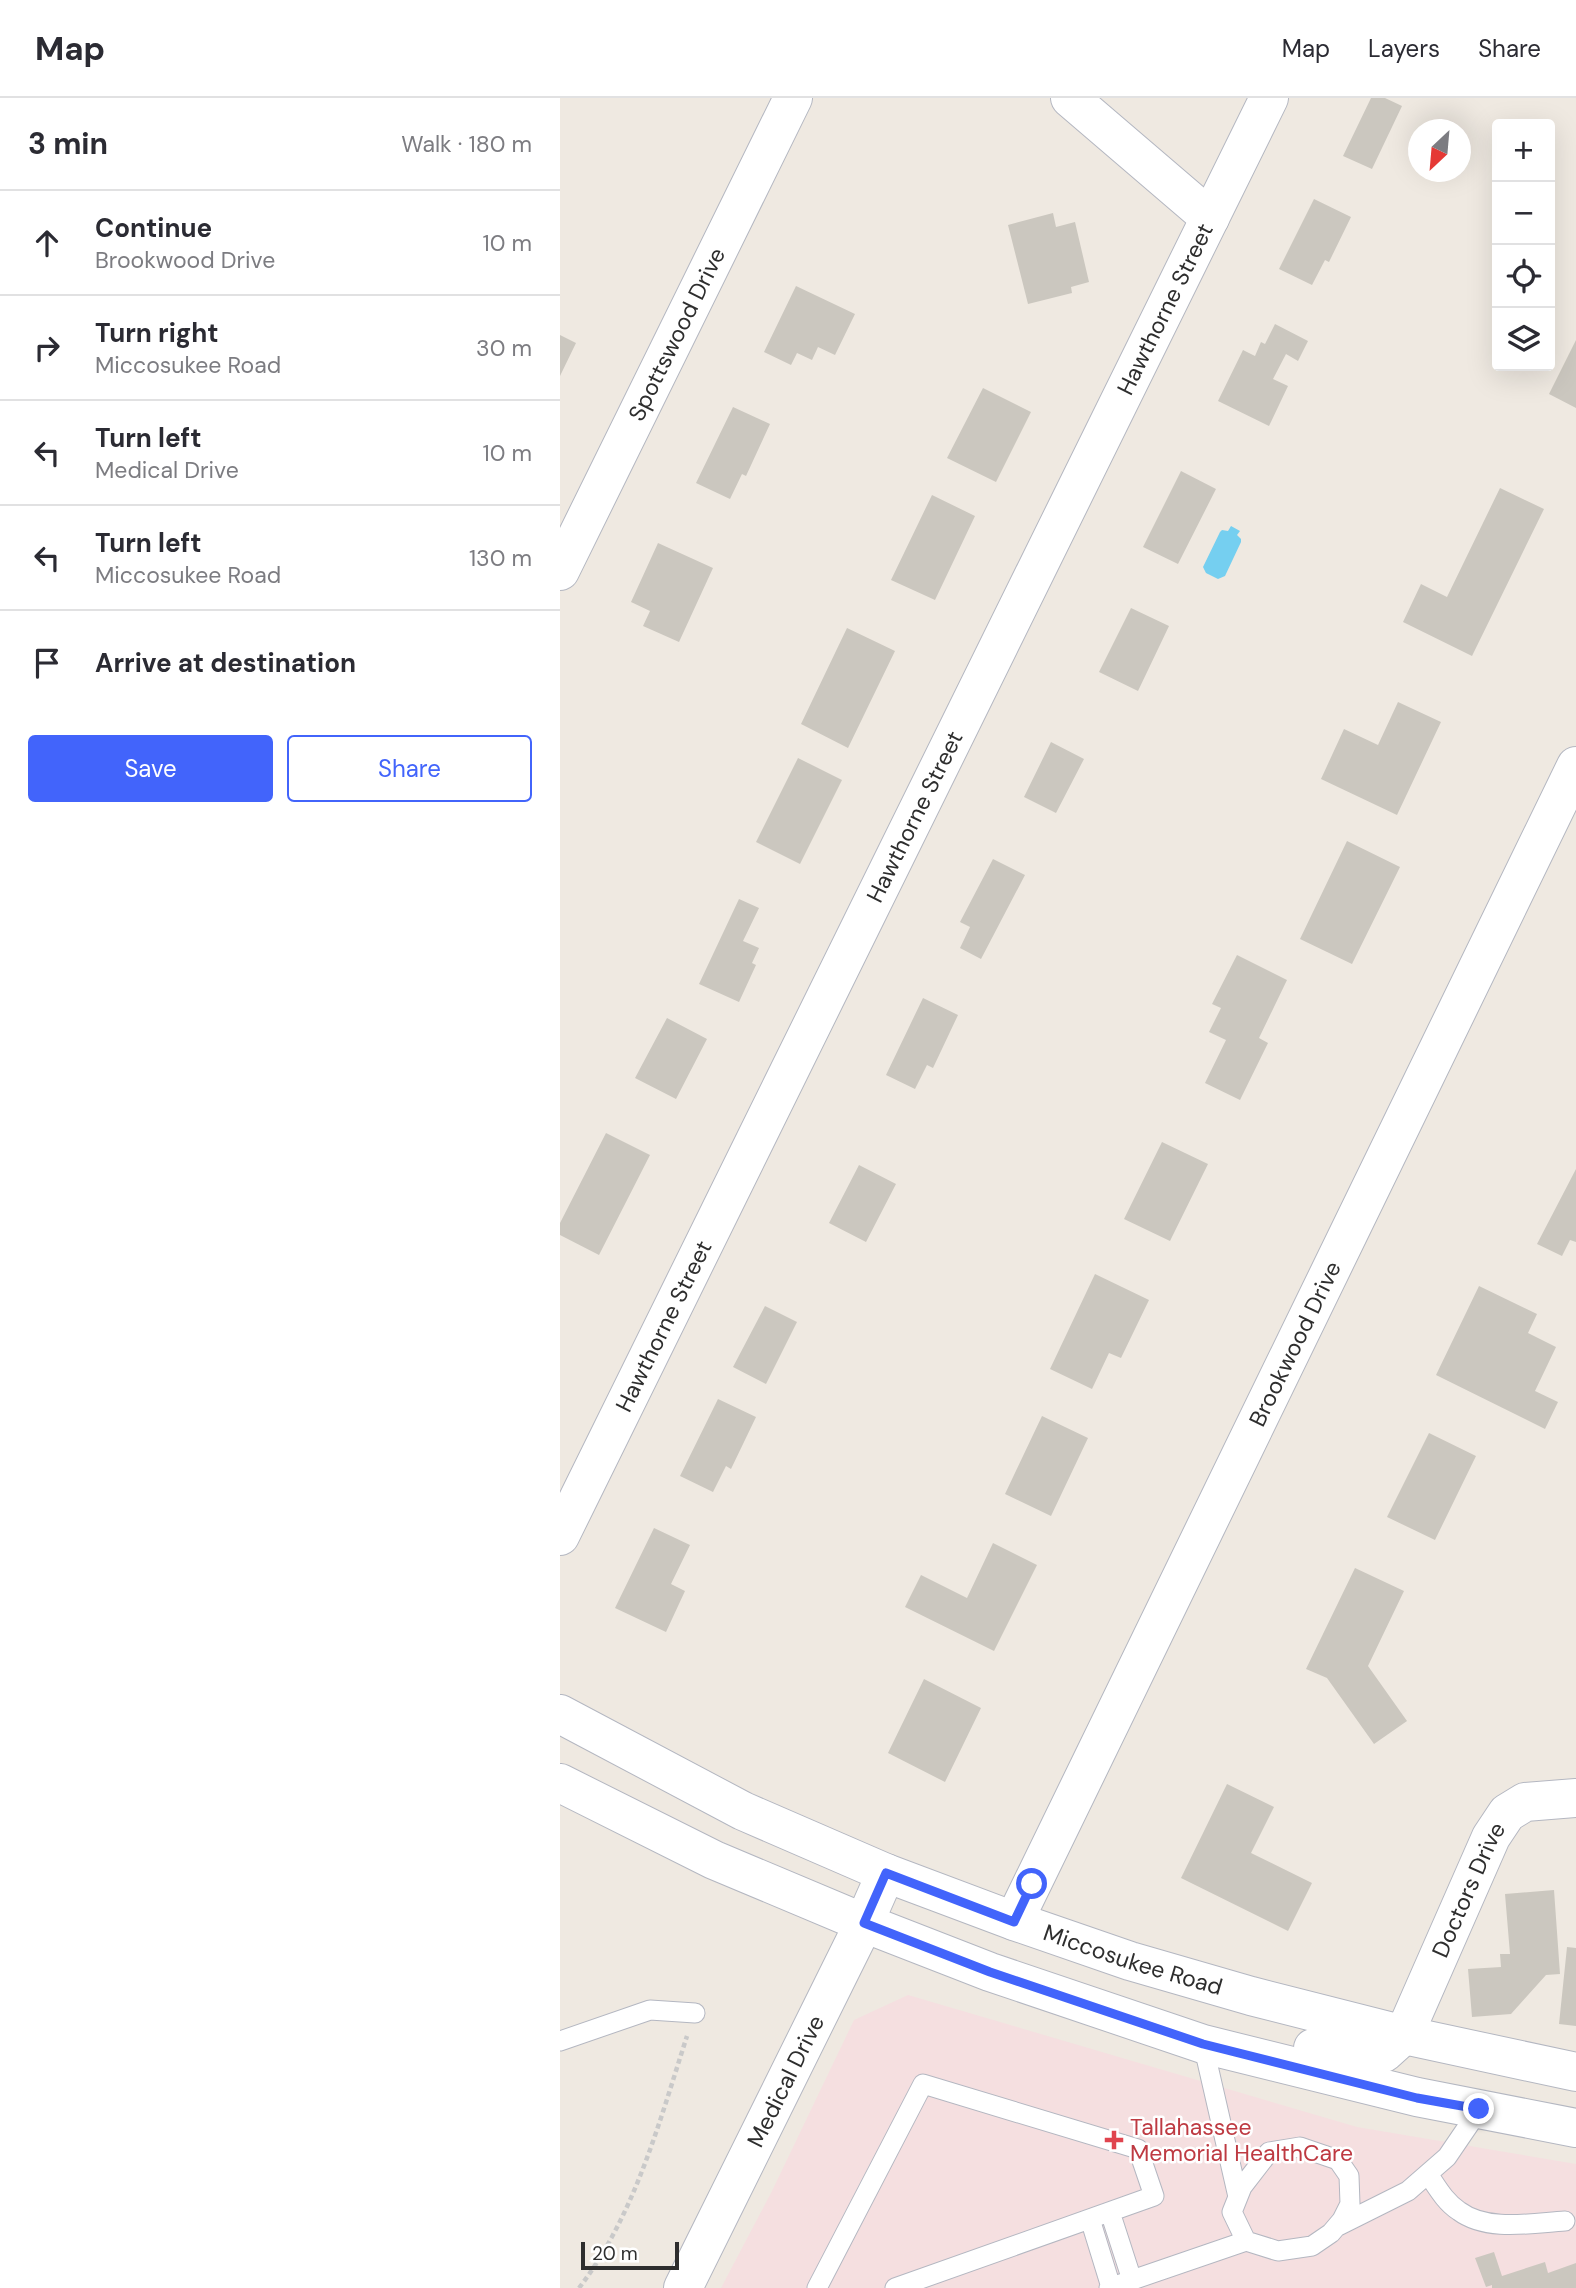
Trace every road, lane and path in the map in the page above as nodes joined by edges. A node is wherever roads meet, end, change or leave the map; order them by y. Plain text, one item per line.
1 (793, 98) edge
2 (1070, 98) edge
3 (1269, 98) edge
4 (1210, 218) junction
5 (560, 571) edge
6 (1576, 766) edge
7 (560, 1536) edge
8 (560, 1714) edge
9 (560, 1783) edge
10 (1576, 1798) edge
11 (886, 1873) junction
12 (1014, 1922) junction
13 (864, 1923) junction
14 (695, 2013) joint
15 (1134, 2020) junction
16 (1404, 2035) junction
17 (560, 2041) edge
18 (1203, 2044) junction
19 (1576, 2072) edge
20 (1479, 2109) junction
21 (1576, 2127) edge
22 (1427, 2174) junction
23 (1238, 2197) junction
24 (1110, 2212) junction
25 (1090, 2219) junction
26 (1565, 2221) dead end
27 (1338, 2226) junction
28 (1246, 2241) junction
29 (1132, 2280) junction
30 (579, 2288) edge
31 (683, 2288) edge
32 (817, 2288) edge
33 (895, 2288) edge
34 (1110, 2288) edge

1 - 5 street, Spottswood Drive
2 - 4 street
3 - 4 street, Hawthorne Street
4 - 7 street, Hawthorne Street
6 - 12 street, Brookwood Drive
8 - 11 street, Miccosukee Road
9 - 13 street
10 - 16 street, Doctors Drive
11 - 12 street, Miccosukee Road
11 - 13 street, Medical Drive
12 - 16 street, Miccosukee Road
13 - 15 street
13 - 31 street, Medical Drive
14 - 17 lane
14 - 30 path
15 - 16 street
15 - 18 street
16 - 19 street, Miccosukee Road
18 - 20 street
18 - 23 lane
20 - 21 street
20 - 22 lane
22 - 26 lane
22 - 27 lane
23 - 27 lane
23 - 28 lane
24 - 25 lane
24 - 29 lane
24 - 32 lane
25 - 33 lane
25 - 34 lane
27 - 28 lane
28 - 29 lane
29 - 34 lane

